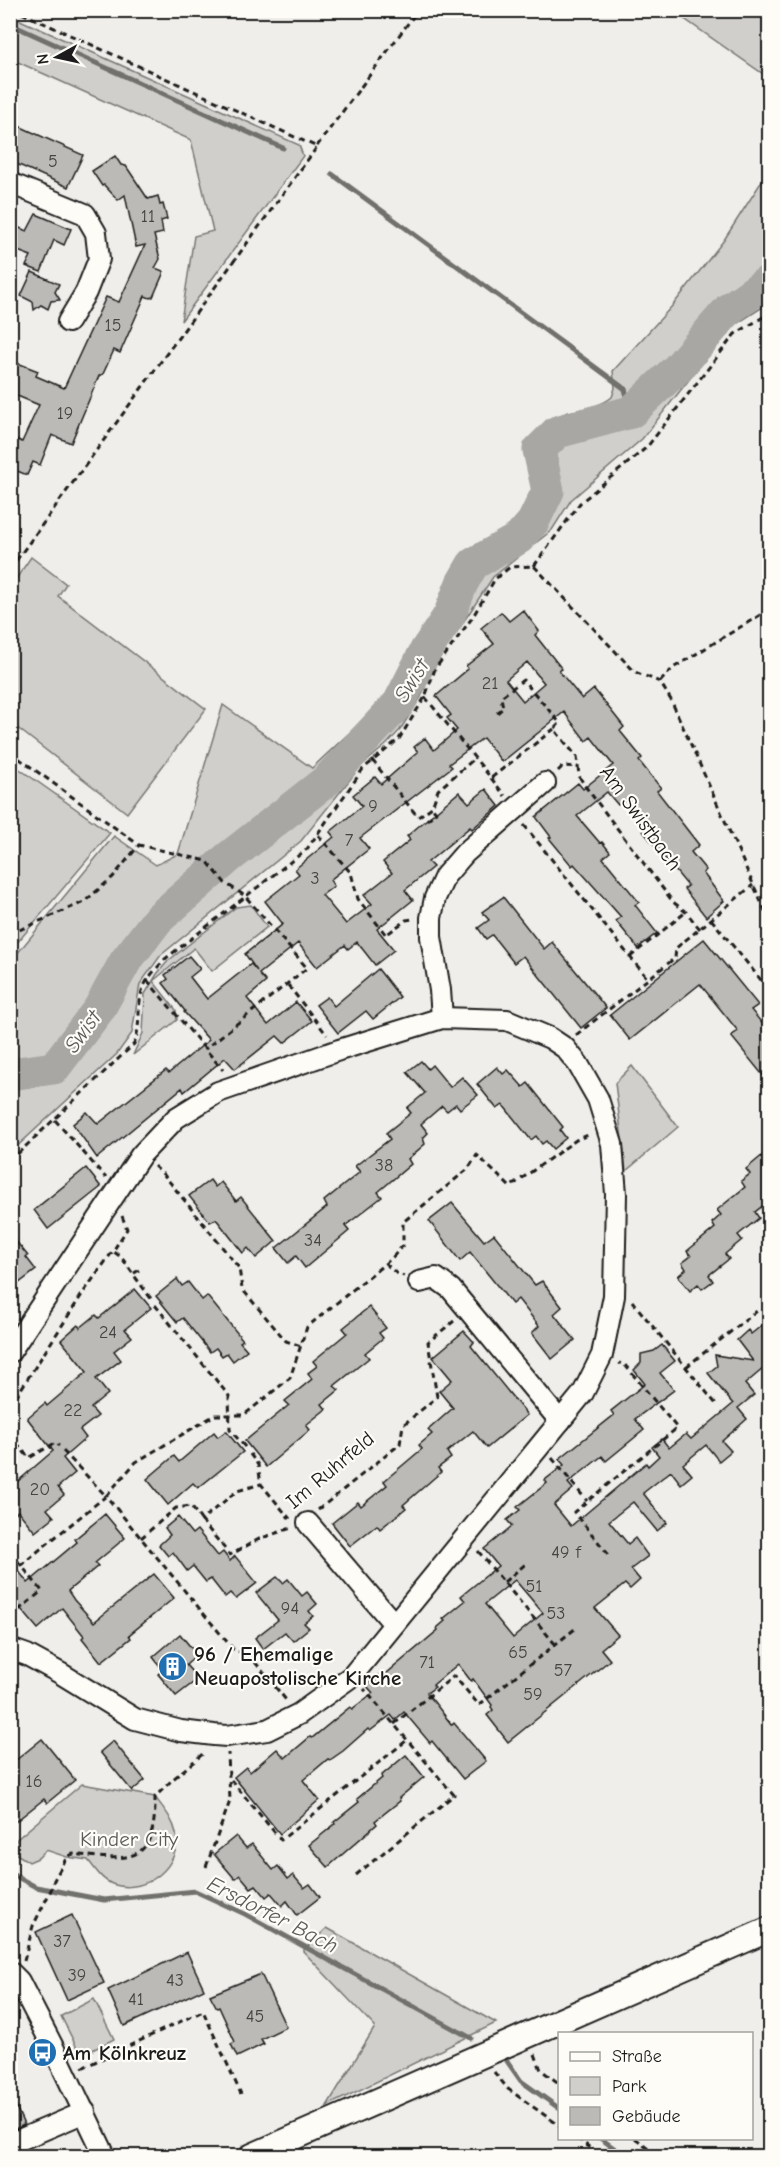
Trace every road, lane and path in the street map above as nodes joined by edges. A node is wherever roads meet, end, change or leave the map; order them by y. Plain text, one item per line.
1 (15, 10) edge
2 (418, 10) edge
3 (317, 147) junction
4 (10, 183) edge
5 (770, 313) edge
6 (68, 322) dead end
7 (534, 566) junction
8 (10, 568) edge
9 (770, 609) edge
10 (660, 682) junction
11 (425, 697) junction
12 (497, 713) dead end
13 (554, 729) junction
14 (10, 752) edge
15 (474, 759) junction
16 (372, 760) junction
17 (545, 783) dead end
18 (432, 807) junction
19 (513, 812) junction
20 (428, 819) dead end
21 (318, 835) junction
22 (139, 845) junction
23 (753, 885) junction
24 (245, 897) junction
25 (686, 912) junction
26 (430, 918) junction
27 (711, 919) junction
28 (770, 922) edge
29 (700, 929) junction
30 (20, 930) junction
31 (10, 934) edge
32 (10, 940) edge
33 (630, 957) junction
34 (647, 978) junction
35 (147, 980) junction
36 (288, 985) junction
37 (770, 991) edge
38 (442, 1018) junction
39 (565, 1048) junction
40 (205, 1049) junction
41 (339, 1050) junction
42 (236, 1086) junction
43 (54, 1120) junction
44 (607, 1128) junction
45 (141, 1155) junction
46 (10, 1161) edge
47 (114, 1196) junction
48 (113, 1251) junction
49 (139, 1270) dead end
50 (133, 1274) junction
51 (419, 1282) dead end
52 (614, 1296) junction
53 (152, 1300) dead end
54 (155, 1305) dead end
55 (467, 1310) junction
56 (757, 1311) dead end
57 (300, 1346) junction
58 (10, 1353) edge
59 (602, 1355) junction
60 (686, 1368) junction
61 (716, 1404) dead end
62 (10, 1406) edge
63 (229, 1415) junction
64 (560, 1421) junction
65 (10, 1435) edge
66 (541, 1445) junction
67 (59, 1446) dead end
68 (246, 1448) dead end
69 (63, 1451) dead end
70 (250, 1454) dead end
71 (261, 1484) junction
72 (106, 1496) junction
73 (587, 1501) junction
74 (311, 1518) joint
75 (201, 1520) junction
76 (466, 1537) junction
77 (141, 1538) junction
78 (10, 1552) edge
79 (608, 1554) dead end
80 (528, 1562) dead end
81 (21, 1565) junction
82 (504, 1582) junction
83 (10, 1617) edge
84 (394, 1624) junction
85 (576, 1628) dead end
86 (555, 1644) junction
87 (10, 1649) edge
88 (352, 1676) junction
89 (299, 1714) junction
90 (394, 1724) junction
91 (221, 1736) junction
92 (406, 1740) junction
93 (231, 1780) junction
94 (206, 1867) dead end
95 (356, 1875) dead end
96 (770, 1929) edge
97 (15, 1976) edge
98 (527, 2036) junction
99 (66, 2075) junction
100 (558, 2083) edge
101 (508, 2089) dead end
102 (241, 2094) dead end
103 (85, 2112) junction
104 (558, 2125) edge
105 (578, 2140) edge
106 (636, 2140) edge
107 (10, 2144) edge
108 (105, 2157) edge
109 (252, 2157) edge
110 (601, 2157) edge
111 (659, 2157) edge

1 - 3 path
2 - 3 path
3 - 8 path
4 - 6 street
5 - 7 path
7 - 10 path
7 - 11 path
9 - 10 path
10 - 23 path
11 - 15 path
11 - 16 path
12 - 13 path, Am Swistbach
13 - 15 path
13 - 25 path, Am Swistbach
14 - 22 path
15 - 18 path
16 - 18 path
16 - 21 path
17 - 19 street
18 - 20 path
19 - 26 street
19 - 33 path
21 - 24 path
21 - 26 path
22 - 24 path
22 - 30 path
23 - 27 path
23 - 28 path
24 - 35 path
24 - 36 path
25 - 29 path, Am Swistbach
25 - 33 path
26 - 38 street
27 - 29 path
27 - 37 path
29 - 34 path
30 - 31 path
30 - 32 path
33 - 34 path
34 - 39 path
35 - 40 path
35 - 43 path
36 - 40 path
36 - 41 path
38 - 39 street
38 - 41 street
39 - 44 street
40 - 42 path
41 - 42 street
42 - 45 street
43 - 46 path
43 - 47 path
44 - 52 street
44 - 57 path
45 - 47 street
45 - 57 path
47 - 48 path
47 - 58 street
48 - 50 path
48 - 62 path
49 - 50 path
50 - 53 path
51 - 55 street
52 - 59 street
52 - 60 path
54 - 63 path
55 - 64 street
55 - 74 path, Im Ruhrfeld
56 - 60 path
57 - 63 path
59 - 64 street
59 - 73 path
60 - 61 path
63 - 68 path
63 - 72 path
64 - 66 street
65 - 67 path
66 - 73 path
66 - 76 street
69 - 72 path
70 - 71 path
71 - 75 path
71 - 75 path
72 - 77 path
72 - 81 path
73 - 79 path
74 - 84 street
75 - 77 path
76 - 82 path
76 - 84 street
77 - 89 path
78 - 81 path
80 - 82 path
81 - 83 path
82 - 86 path
84 - 88 street
85 - 86 path
86 - 90 path
87 - 91 street
88 - 89 street
88 - 90 path
89 - 91 street
90 - 92 path
91 - 93 path
91 - 97 path
92 - 93 path
92 - 95 path
93 - 94 path
96 - 98 main road
97 - 99 street
98 - 100 path
98 - 109 main road
99 - 102 path
99 - 103 street
101 - 104 path
103 - 107 street
103 - 108 street
105 - 110 path
106 - 111 path

